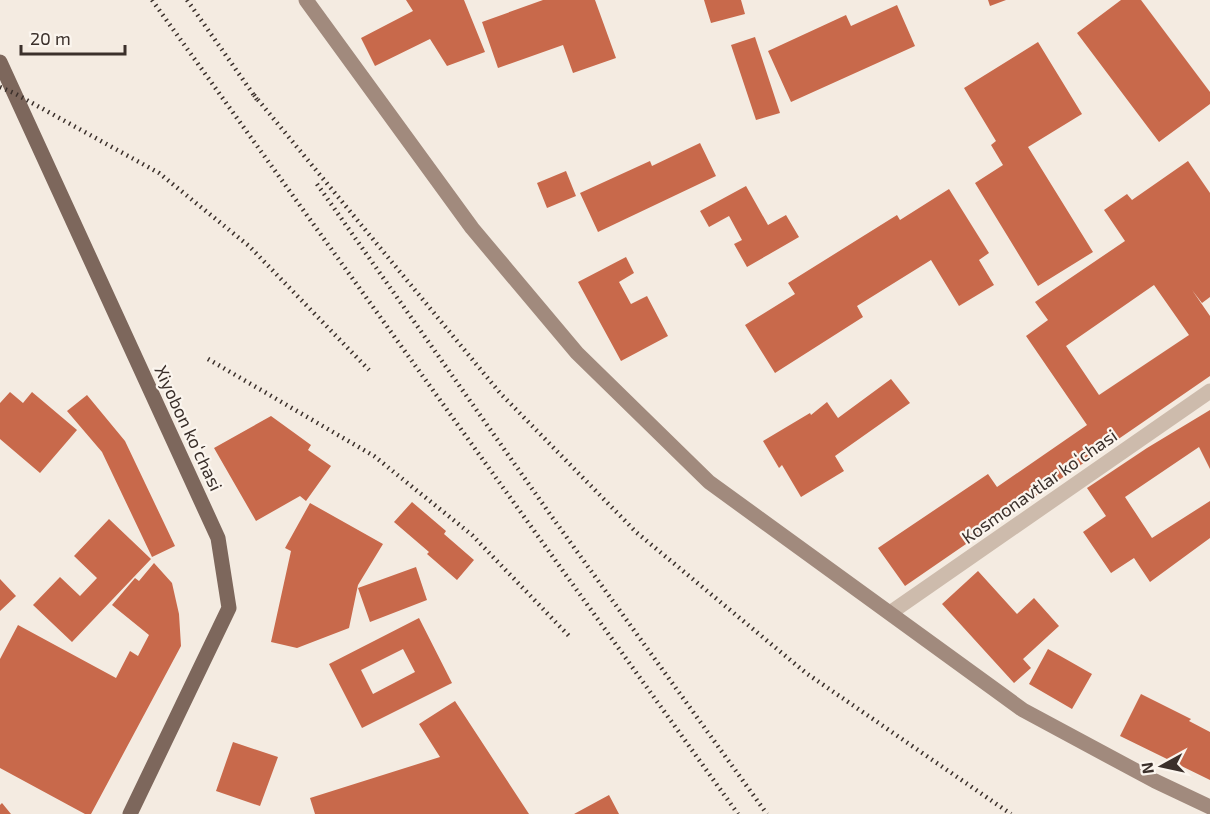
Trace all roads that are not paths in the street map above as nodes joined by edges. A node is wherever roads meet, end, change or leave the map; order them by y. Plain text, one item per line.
1 (306, 0) edge
2 (0, 62) edge
3 (1210, 392) edge
4 (890, 613) junction
5 (1210, 807) edge
6 (130, 814) edge

1 - 4 street
2 - 6 main road, Xiyobon koʻchasi
3 - 4 street, Kosmonavtlar koʻchasi
4 - 5 street

